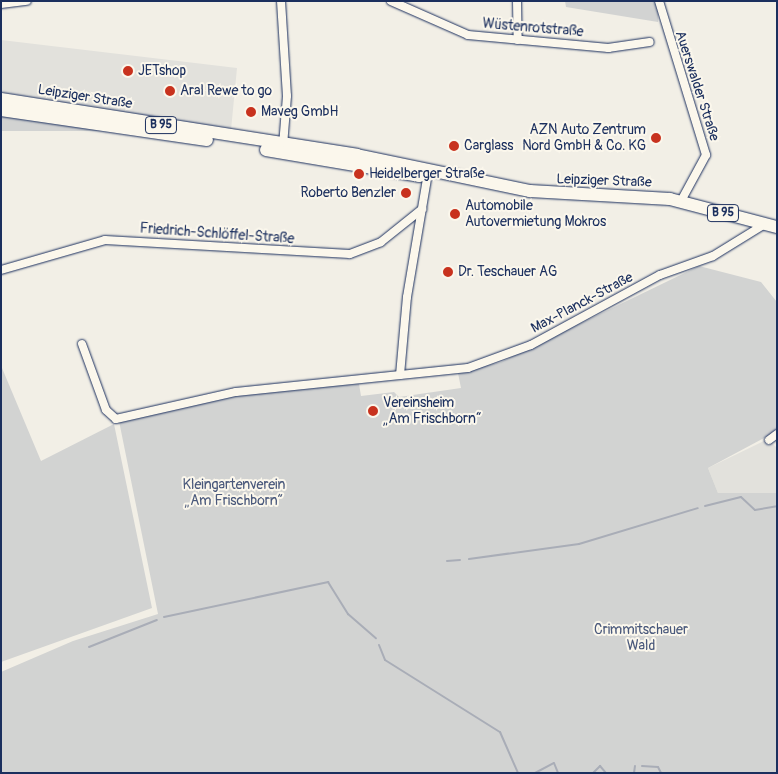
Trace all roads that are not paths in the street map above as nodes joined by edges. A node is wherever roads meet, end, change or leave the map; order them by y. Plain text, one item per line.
1 (27, 1) edge
2 (281, 1) edge
3 (390, 1) edge
4 (517, 1) edge
5 (659, 1) edge
6 (1, 4) edge
7 (518, 40) junction
8 (650, 42) dead end
9 (1, 99) edge
10 (1, 110) edge
11 (282, 149) junction
12 (428, 173) junction
13 (681, 201) junction
14 (422, 209) junction
15 (771, 225) edge
16 (1, 270) edge
17 (82, 344) dead end
18 (400, 375) junction
19 (777, 434) edge
20 (769, 440) dead end

1 - 6 street
2 - 11 street
3 - 7 street, Wüstenrotstraße
4 - 7 street
5 - 13 street, Auerswalder Straße
7 - 8 street, Wüstenrotstraße
9 - 11 main road, Leipziger Straße / B 95
10 - 11 main road, Leipziger Straße / B 95
11 - 12 main road, Leipziger Straße / B 95
12 - 13 main road, Leipziger Straße / B 95
12 - 14 street
13 - 15 main road, Leipziger Straße / B 95
14 - 16 street, Friedrich-Schlöffel-Straße
14 - 18 street
15 - 18 street, Max-Planck-Straße
17 - 18 street, Max-Planck-Straße
19 - 20 street

